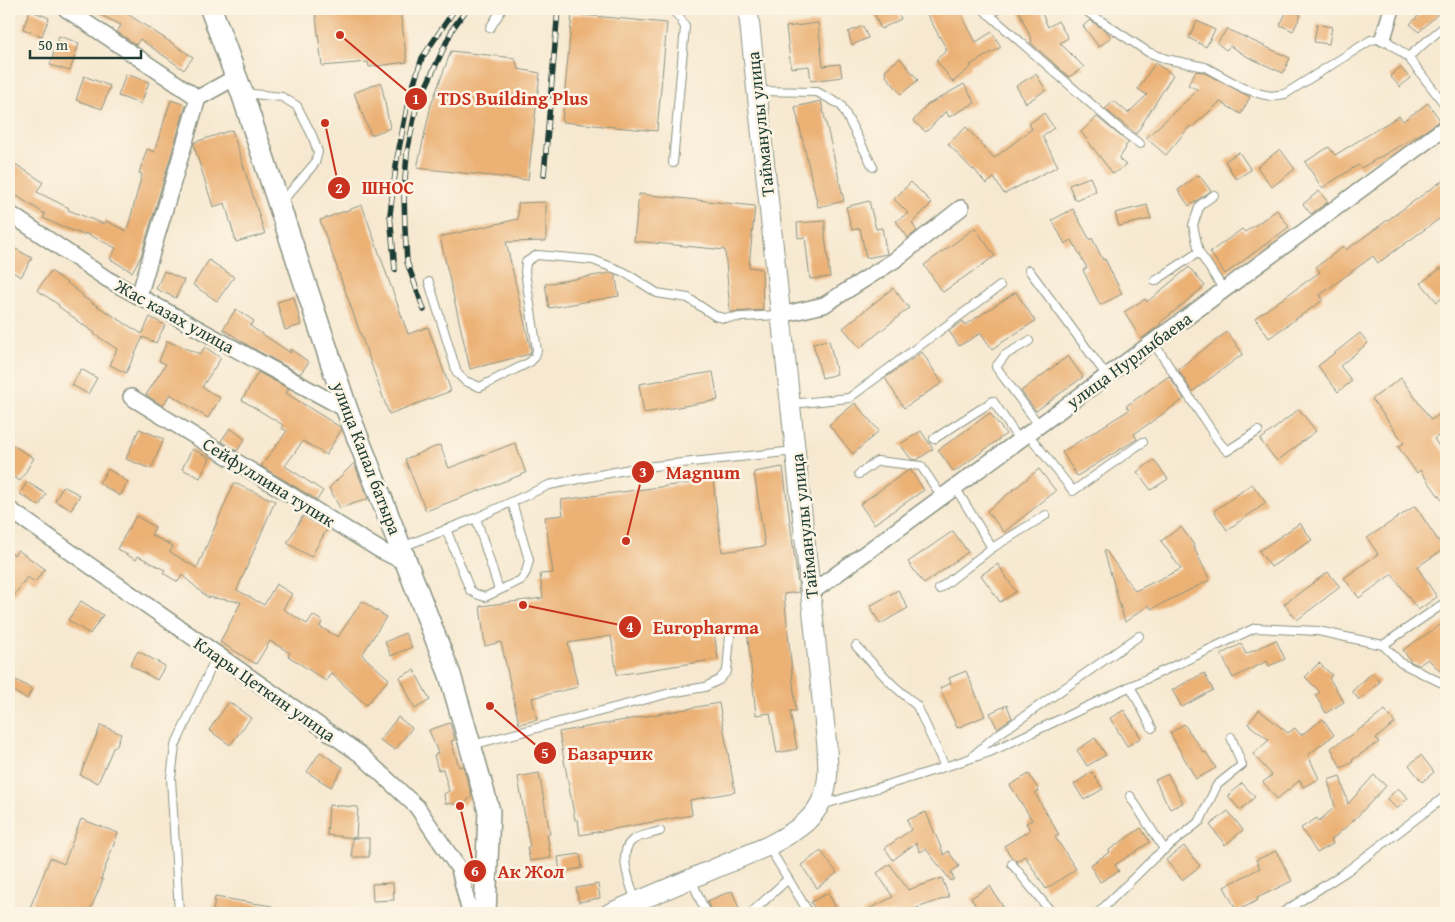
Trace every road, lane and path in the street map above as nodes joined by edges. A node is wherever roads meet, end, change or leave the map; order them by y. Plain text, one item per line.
1 (66, 9) edge
2 (211, 9) edge
3 (502, 9) edge
4 (672, 9) edge
5 (748, 9) edge
6 (998, 9) edge
7 (1083, 9) edge
8 (1392, 9) edge
9 (986, 11) edge
10 (1446, 26) edge
11 (490, 28) dead end
12 (1383, 38) junction
13 (1408, 56) junction
14 (239, 85) junction
15 (756, 91) junction
16 (198, 98) junction
17 (1446, 106) edge
18 (1446, 127) edge
19 (1140, 144) dead end
20 (673, 163) dead end
21 (873, 167) dead end
22 (1214, 195) dead end
23 (279, 205) junction
24 (961, 208) dead end
25 (9, 213) edge
26 (1199, 252) junction
27 (1028, 270) dead end
28 (1156, 281) dead end
29 (429, 282) dead end
30 (1000, 286) dead end
31 (1224, 290) junction
32 (139, 296) junction
33 (782, 314) junction
34 (1029, 341) dead end
35 (1153, 342) junction
36 (1107, 376) junction
37 (131, 396) dead end
38 (791, 404) junction
39 (347, 410) junction
40 (1258, 431) dead end
41 (1029, 433) junction
42 (934, 439) dead end
43 (1143, 442) dead end
44 (795, 451) junction
45 (859, 474) dead end
46 (955, 487) junction
47 (942, 497) junction
48 (512, 502) junction
49 (9, 509) edge
50 (1046, 515) dead end
51 (476, 518) junction
52 (446, 529) junction
53 (992, 548) junction
54 (405, 556) junction
55 (939, 589) dead end
56 (499, 590) junction
57 (811, 593) junction
58 (1446, 602) edge
59 (730, 635) dead end
60 (1139, 636) dead end
61 (1383, 645) junction
62 (856, 646) dead end
63 (217, 654) junction
64 (1446, 683) edge
65 (1130, 686) junction
66 (1152, 728) dead end
67 (1230, 737) dead end
68 (470, 745) junction
69 (970, 758) junction
70 (945, 767) junction
71 (1130, 796) dead end
72 (1446, 796) edge
73 (820, 805) junction
74 (660, 831) dead end
75 (768, 846) junction
76 (1164, 849) junction
77 (1012, 864) dead end
78 (691, 879) junction
79 (788, 879) junction
80 (636, 902) junction
81 (180, 913) edge
82 (470, 913) edge
83 (485, 913) edge
84 (610, 913) edge
85 (706, 913) edge
86 (751, 913) edge
87 (808, 913) edge
88 (1052, 913) edge
89 (1098, 913) edge
90 (1282, 913) edge

1 - 16 street
2 - 14 main road, улица Капал батыра
3 - 11 lane
4 - 20 lane
5 - 15 street, Тайманулы улица
6 - 9 lane
7 - 12 lane
8 - 12 street
9 - 19 lane
10 - 13 lane
12 - 13 lane
13 - 17 lane
14 - 16 street
14 - 23 main road, улица Капал батыра
14 - 23 lane
15 - 21 lane
15 - 33 street, Тайманулы улица
16 - 32 street
18 - 31 street, улица Нурлыбаева
22 - 26 lane
23 - 39 main road, улица Капал батыра
24 - 33 street
25 - 32 street, Жас казах улица
26 - 28 lane
26 - 31 lane
27 - 36 lane
29 - 33 lane
30 - 38 lane
31 - 35 street, улица Нурлыбаева
32 - 39 street, Жас казах улица
33 - 38 street, Тайманулы улица
34 - 41 lane
35 - 36 street, улица Нурлыбаева
35 - 40 lane
36 - 41 street, улица Нурлыбаева
37 - 54 street, Сейфуллина тупик
38 - 44 street, Тайманулы улица
39 - 54 main road, улица Капал батыра
41 - 42 lane
41 - 43 lane
41 - 46 street, улица Нурлыбаева
44 - 48 lane
44 - 57 street, Тайманулы улица
45 - 47 lane
46 - 47 street, улица Нурлыбаева
46 - 53 lane
47 - 57 street, улица Нурлыбаева
48 - 51 lane
48 - 56 lane
49 - 63 street, Клары Цеткин улица
50 - 53 lane
51 - 52 lane
51 - 56 lane
52 - 54 lane
52 - 56 lane
53 - 55 lane
54 - 68 main road, улица Капал батыра
57 - 73 street, Тайманулы улица
58 - 61 lane
59 - 68 lane
60 - 69 lane
61 - 64 lane
61 - 65 lane
62 - 70 lane
63 - 81 lane
63 - 82 street, Клары Цеткин улица
65 - 66 lane
65 - 69 lane
67 - 76 lane
68 - 83 main road, улица Капал батыра
69 - 70 lane
70 - 73 lane
71 - 76 lane
72 - 90 lane
73 - 75 street, Тайманулы улица
74 - 80 lane
75 - 78 street, Тайманулы улица
75 - 79 lane
76 - 89 lane
77 - 88 lane
78 - 80 street, Тайманулы улица
78 - 85 lane
79 - 86 lane
79 - 87 lane
80 - 84 street, Тайманулы улица

